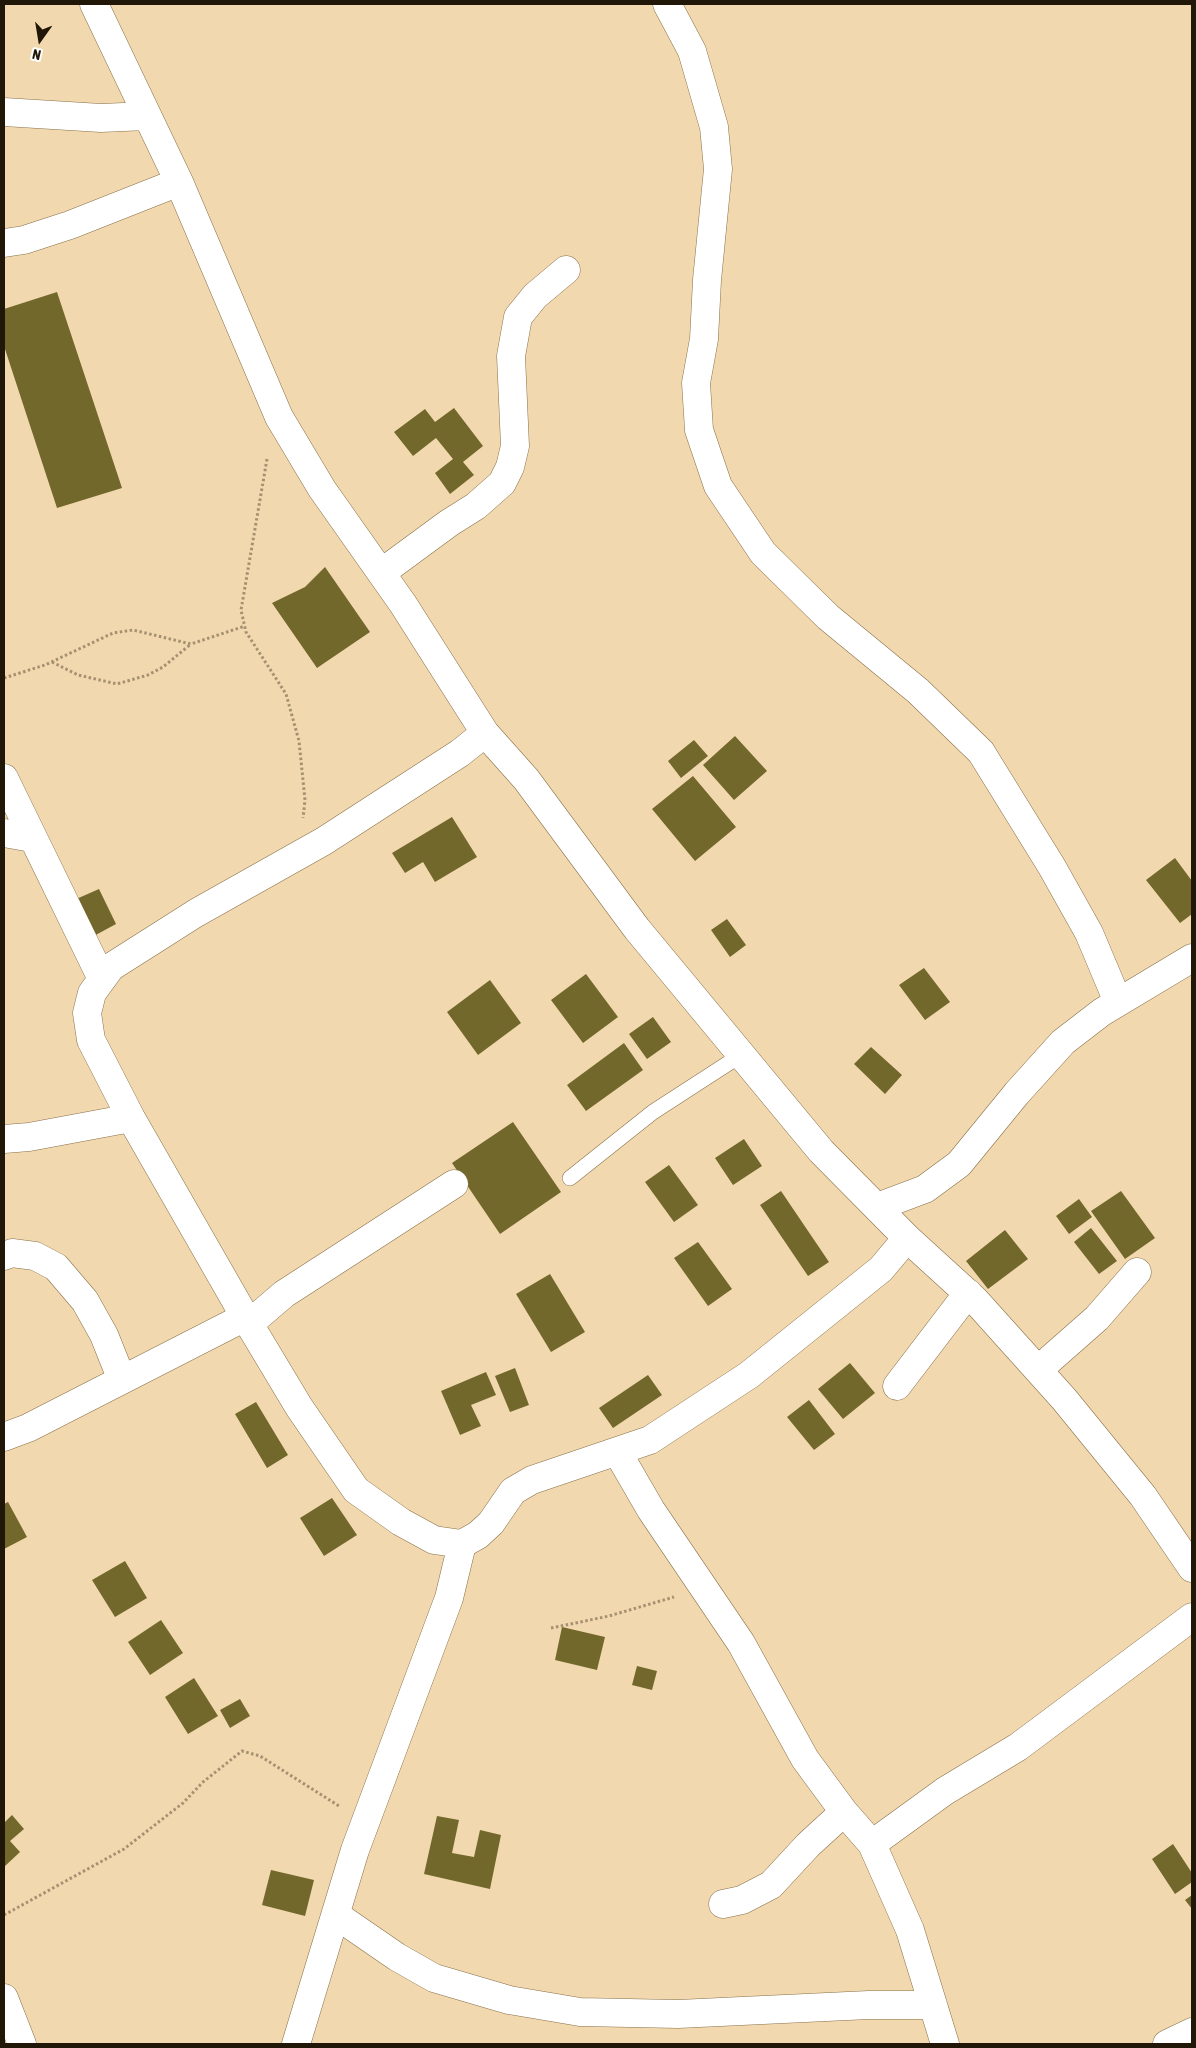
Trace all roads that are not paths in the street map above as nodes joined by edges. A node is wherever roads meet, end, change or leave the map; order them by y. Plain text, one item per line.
1 (94, 4) edge
2 (667, 4) edge
3 (4, 112) edge
4 (146, 116) junction
5 (179, 182) junction
6 (4, 243) edge
7 (566, 270) dead end
8 (381, 573) junction
9 (485, 733) junction
10 (4, 778) edge
11 (4, 834) edge
12 (32, 838) junction
13 (1192, 958) edge
14 (102, 980) junction
15 (1118, 1002) junction
16 (741, 1055) junction
17 (131, 1118) junction
18 (4, 1139) edge
19 (570, 1178) dead end
20 (454, 1184) dead end
21 (877, 1207) junction
22 (907, 1238) junction
23 (4, 1256) edge
24 (1137, 1272) dead end
25 (968, 1293) junction
26 (247, 1321) junction
27 (1038, 1370) junction
28 (122, 1380) junction
29 (897, 1386) dead end
30 (4, 1437) edge
31 (618, 1452) junction
32 (462, 1544) junction
33 (1192, 1568) edge
34 (1192, 1617) edge
35 (844, 1812) junction
36 (872, 1844) junction
37 (723, 1904) dead end
38 (336, 1915) junction
39 (4, 1998) edge
40 (933, 2005) junction
41 (1192, 2032) edge
42 (22, 2044) edge
43 (296, 2044) edge
44 (945, 2044) edge
45 (1167, 2044) edge

1 - 4 street
2 - 15 street
3 - 4 street
4 - 5 street
5 - 6 street
5 - 8 street
7 - 8 street
8 - 9 street
9 - 14 street
9 - 16 street
10 - 12 street
11 - 12 street
12 - 14 street
13 - 15 street
14 - 17 street
15 - 21 street
16 - 19 lane
16 - 21 street
17 - 18 street
17 - 26 street
20 - 26 street
21 - 22 street
22 - 25 street
22 - 31 street
23 - 28 street
24 - 27 street
25 - 27 street
25 - 29 street
26 - 28 street
26 - 32 street
27 - 33 street
28 - 30 street
31 - 32 street
31 - 35 street
32 - 38 street
34 - 36 street
35 - 36 street
35 - 37 street
36 - 40 street
38 - 40 street
38 - 43 street
39 - 42 street
40 - 44 street
41 - 45 street

